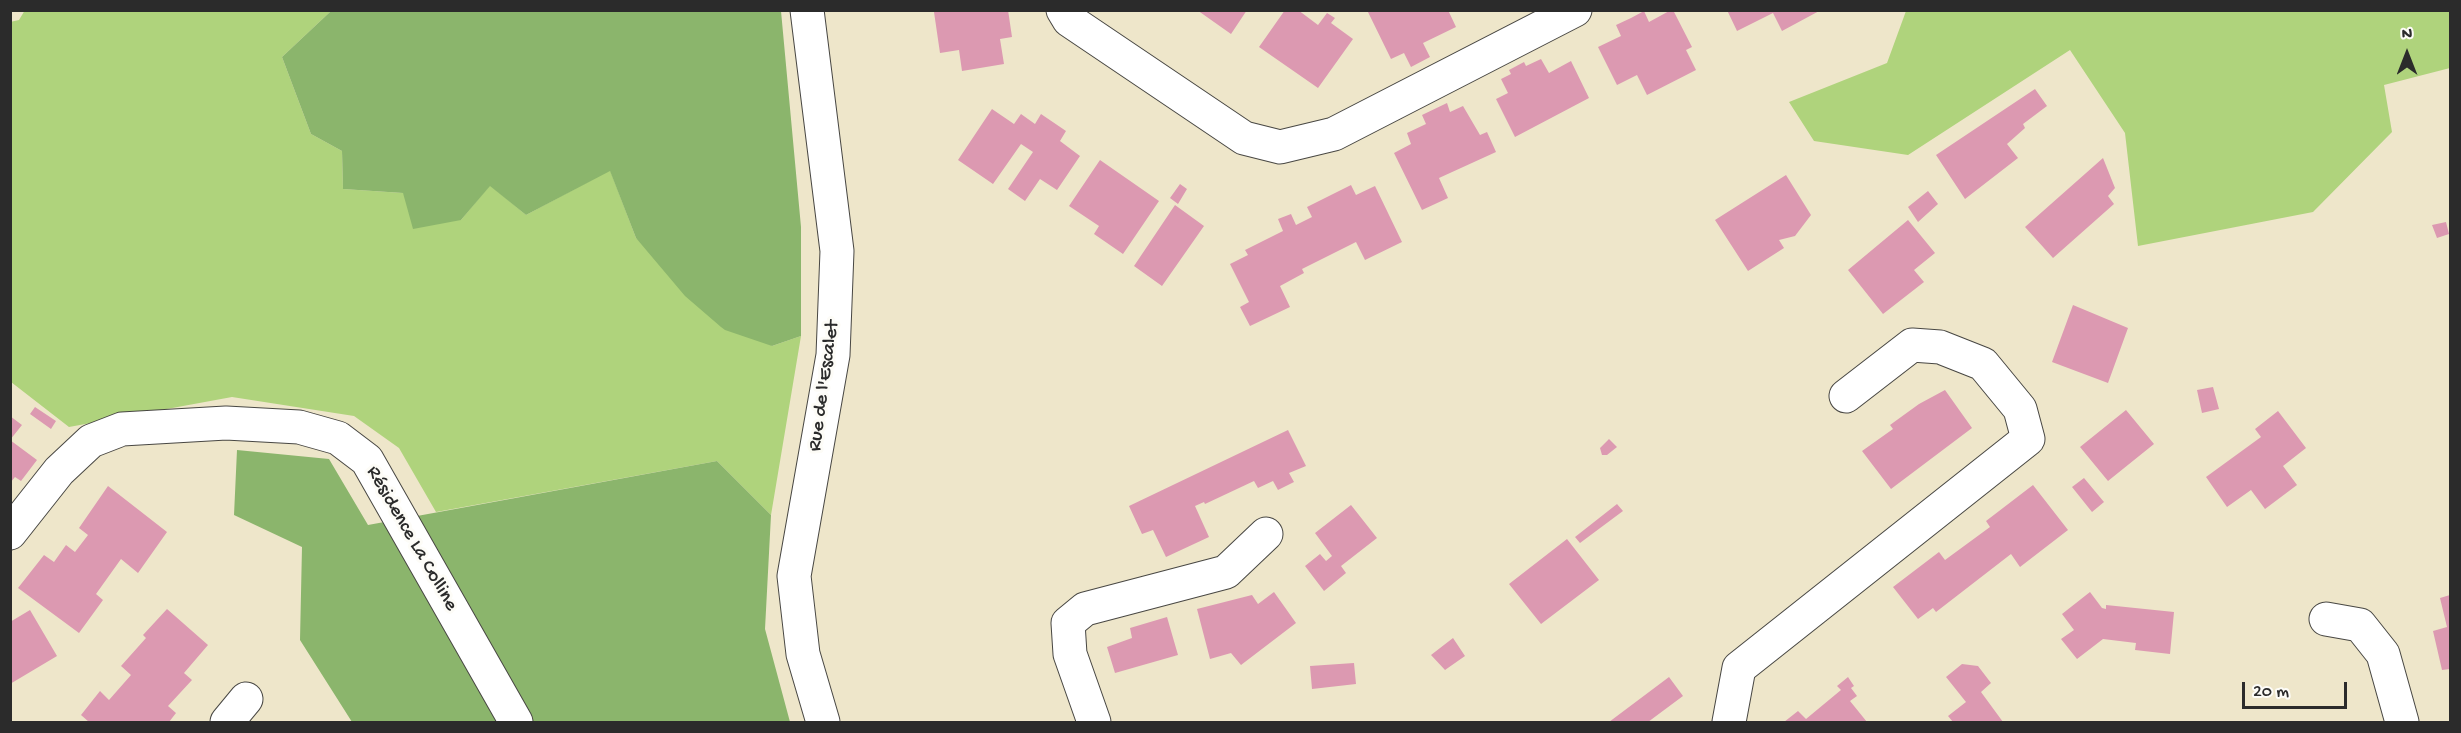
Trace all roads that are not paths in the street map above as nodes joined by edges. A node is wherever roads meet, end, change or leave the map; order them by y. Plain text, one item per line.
1 (807, 10) edge
2 (1063, 10) edge
3 (1575, 10) edge
4 (1846, 396) dead end
5 (10, 532) edge
6 (1266, 534) dead end
7 (2326, 619) dead end
8 (516, 723) edge
9 (823, 723) edge
10 (1094, 723) edge
11 (1729, 723) edge
12 (2402, 723) edge

1 - 9 street, Rue de l'Escalet
2 - 3 street
4 - 11 street
5 - 8 street, Résidence La Colline
6 - 10 street
7 - 12 street

